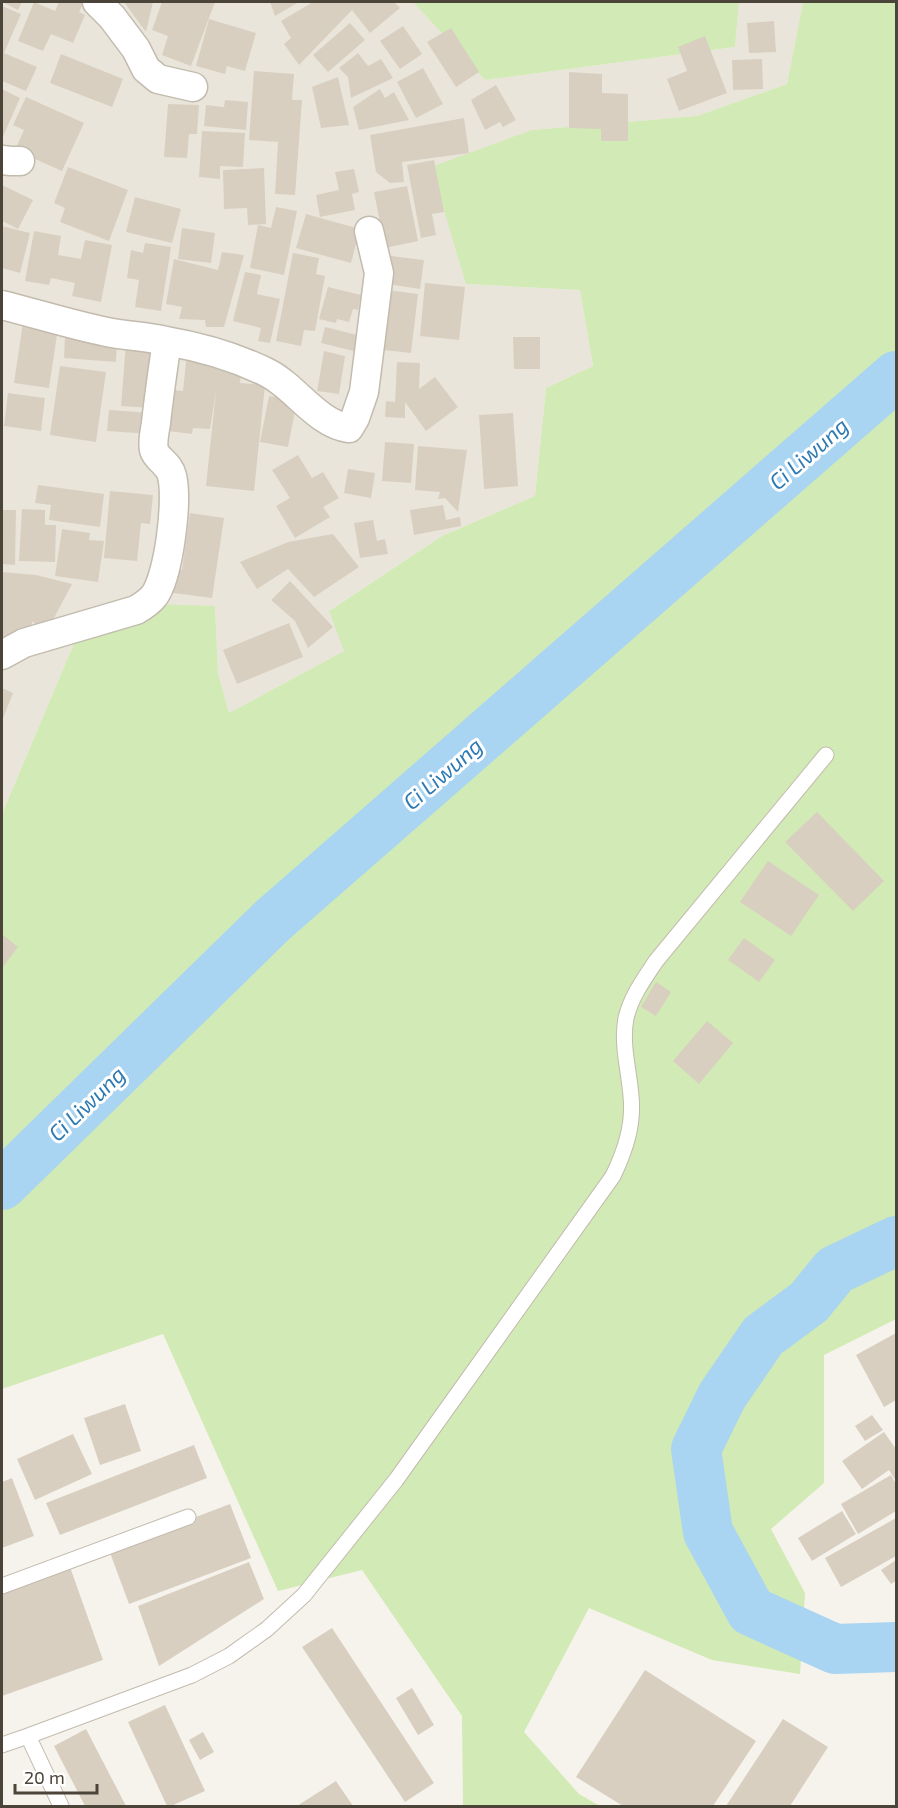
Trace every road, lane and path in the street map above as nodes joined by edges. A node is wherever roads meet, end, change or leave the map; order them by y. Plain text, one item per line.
1 (97, 2) edge
2 (193, 87) dead end
3 (369, 231) dead end
4 (2, 305) edge
5 (167, 341) junction
6 (2, 655) edge
7 (826, 755) dead end
8 (188, 1517) dead end
9 (2, 1586) edge
10 (28, 1736) junction
11 (2, 1744) edge
12 (61, 1806) edge

1 - 2 street
3 - 5 street
4 - 5 street
5 - 6 street
7 - 10 lane
8 - 9 lane
10 - 11 lane
10 - 12 lane

